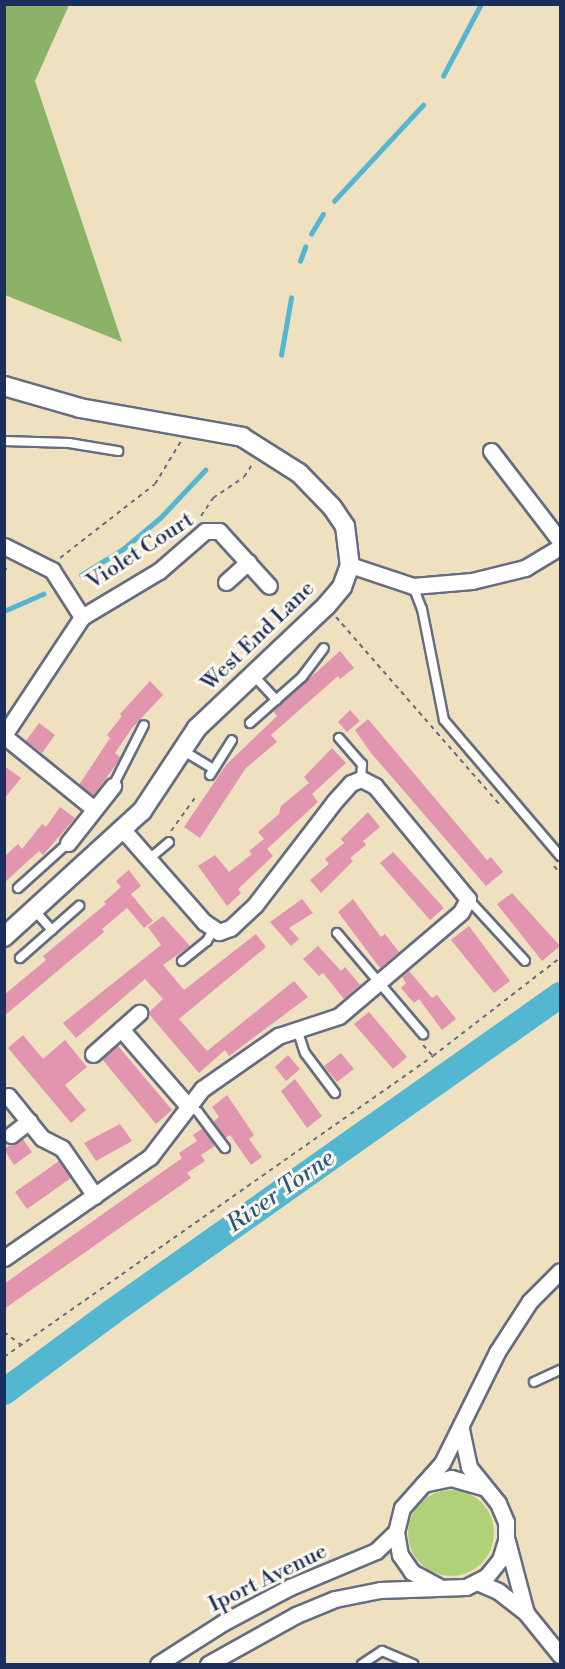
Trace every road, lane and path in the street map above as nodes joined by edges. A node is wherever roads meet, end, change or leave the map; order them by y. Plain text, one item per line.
1 (5, 390) edge
2 (191, 426) junction
3 (4, 441) edge
4 (261, 451) junction
5 (491, 451) dead end
6 (118, 452) dead end
7 (205, 531) junction
8 (561, 541) edge
9 (4, 546) edge
10 (561, 547) edge
11 (248, 562) junction
12 (350, 565) junction
13 (48, 567) junction
14 (226, 582) dead end
15 (269, 586) dead end
16 (413, 586) junction
17 (326, 606) junction
18 (82, 617) junction
19 (324, 648) dead end
20 (253, 675) junction
21 (276, 700) junction
22 (250, 723) dead end
23 (144, 725) dead end
24 (4, 736) edge
25 (339, 738) dead end
26 (232, 740) dead end
27 (181, 749) junction
28 (361, 779) junction
29 (113, 786) joint
30 (197, 795) dead end
31 (94, 809) junction
32 (506, 811) dead end
33 (124, 831) junction
34 (167, 839) joint
35 (68, 843) joint
36 (561, 856) edge
37 (149, 859) junction
38 (553, 864) dead end
39 (561, 873) edge
40 (18, 888) dead end
41 (468, 899) junction
42 (79, 906) dead end
43 (34, 910) junction
44 (52, 930) junction
45 (213, 930) junction
46 (337, 933) dead end
47 (4, 937) edge
48 (20, 958) dead end
49 (561, 958) edge
50 (182, 961) dead end
51 (525, 962) dead end
52 (379, 981) junction
53 (139, 1013) dead end
54 (121, 1029) junction
55 (297, 1029) junction
56 (423, 1034) dead end
57 (93, 1054) dead end
58 (6, 1093) edge
59 (335, 1094) dead end
60 (187, 1105) junction
61 (29, 1121) junction
62 (11, 1135) dead end
63 (225, 1148) dead end
64 (95, 1196) junction
65 (4, 1258) edge
66 (561, 1271) edge
67 (4, 1332) edge
68 (21, 1345) junction
69 (4, 1357) edge
70 (561, 1370) edge
71 (534, 1382) dead end
72 (461, 1429) junction
73 (423, 1484) junction
74 (483, 1487) junction
75 (396, 1532) junction
76 (507, 1540) junction
77 (477, 1582) junction
78 (444, 1588) junction
79 (526, 1613) junction
80 (561, 1655) edge
81 (158, 1665) edge
82 (208, 1665) edge
83 (362, 1665) edge
84 (413, 1665) edge

1 - 2 street
2 - 4 street
2 - 13 path
3 - 6 lane
4 - 7 path
4 - 12 street
5 - 8 street
7 - 11 street, Violet Court
7 - 18 street, Violet Court
9 - 13 street
10 - 16 street
11 - 14 street
11 - 15 street, Violet Court
12 - 16 street
12 - 17 street, West End Lane
13 - 18 street
16 - 36 lane
17 - 20 street, West End Lane
17 - 32 path
18 - 24 street
19 - 21 lane
20 - 21 lane
20 - 27 street, West End Lane
21 - 22 lane
23 - 29 lane
24 - 31 street
25 - 28 lane
26 - 27 lane
27 - 33 street, West End Lane
28 - 41 street
28 - 45 street
29 - 31 street
30 - 34 path
31 - 35 street
33 - 37 street
33 - 43 street, West End Lane
34 - 37 lane
35 - 40 lane
37 - 45 street
38 - 39 path
41 - 51 lane
41 - 52 street
42 - 44 lane
43 - 44 lane
43 - 47 street, West End Lane
44 - 48 lane
45 - 50 lane
46 - 52 lane
49 - 68 path
52 - 55 street
52 - 56 lane
53 - 54 street
54 - 57 street
54 - 60 street
55 - 59 lane
55 - 60 street
58 - 61 street
60 - 63 lane
60 - 64 street
61 - 62 street
61 - 64 street
64 - 65 street
66 - 72 street, Iport Avenue
67 - 68 path
68 - 69 path
70 - 71 lane
72 - 73 street, Iport Avenue
72 - 74 street, Iport Avenue
73 - 74 street
73 - 75 street, Iport Avenue
74 - 76 street, Iport Avenue
75 - 78 street
75 - 81 street, Iport Avenue
76 - 77 street
76 - 79 street, Iport Avenue
77 - 78 street, Iport Avenue
77 - 79 street
78 - 82 street, Iport Avenue
79 - 80 street
83 - 84 lane

